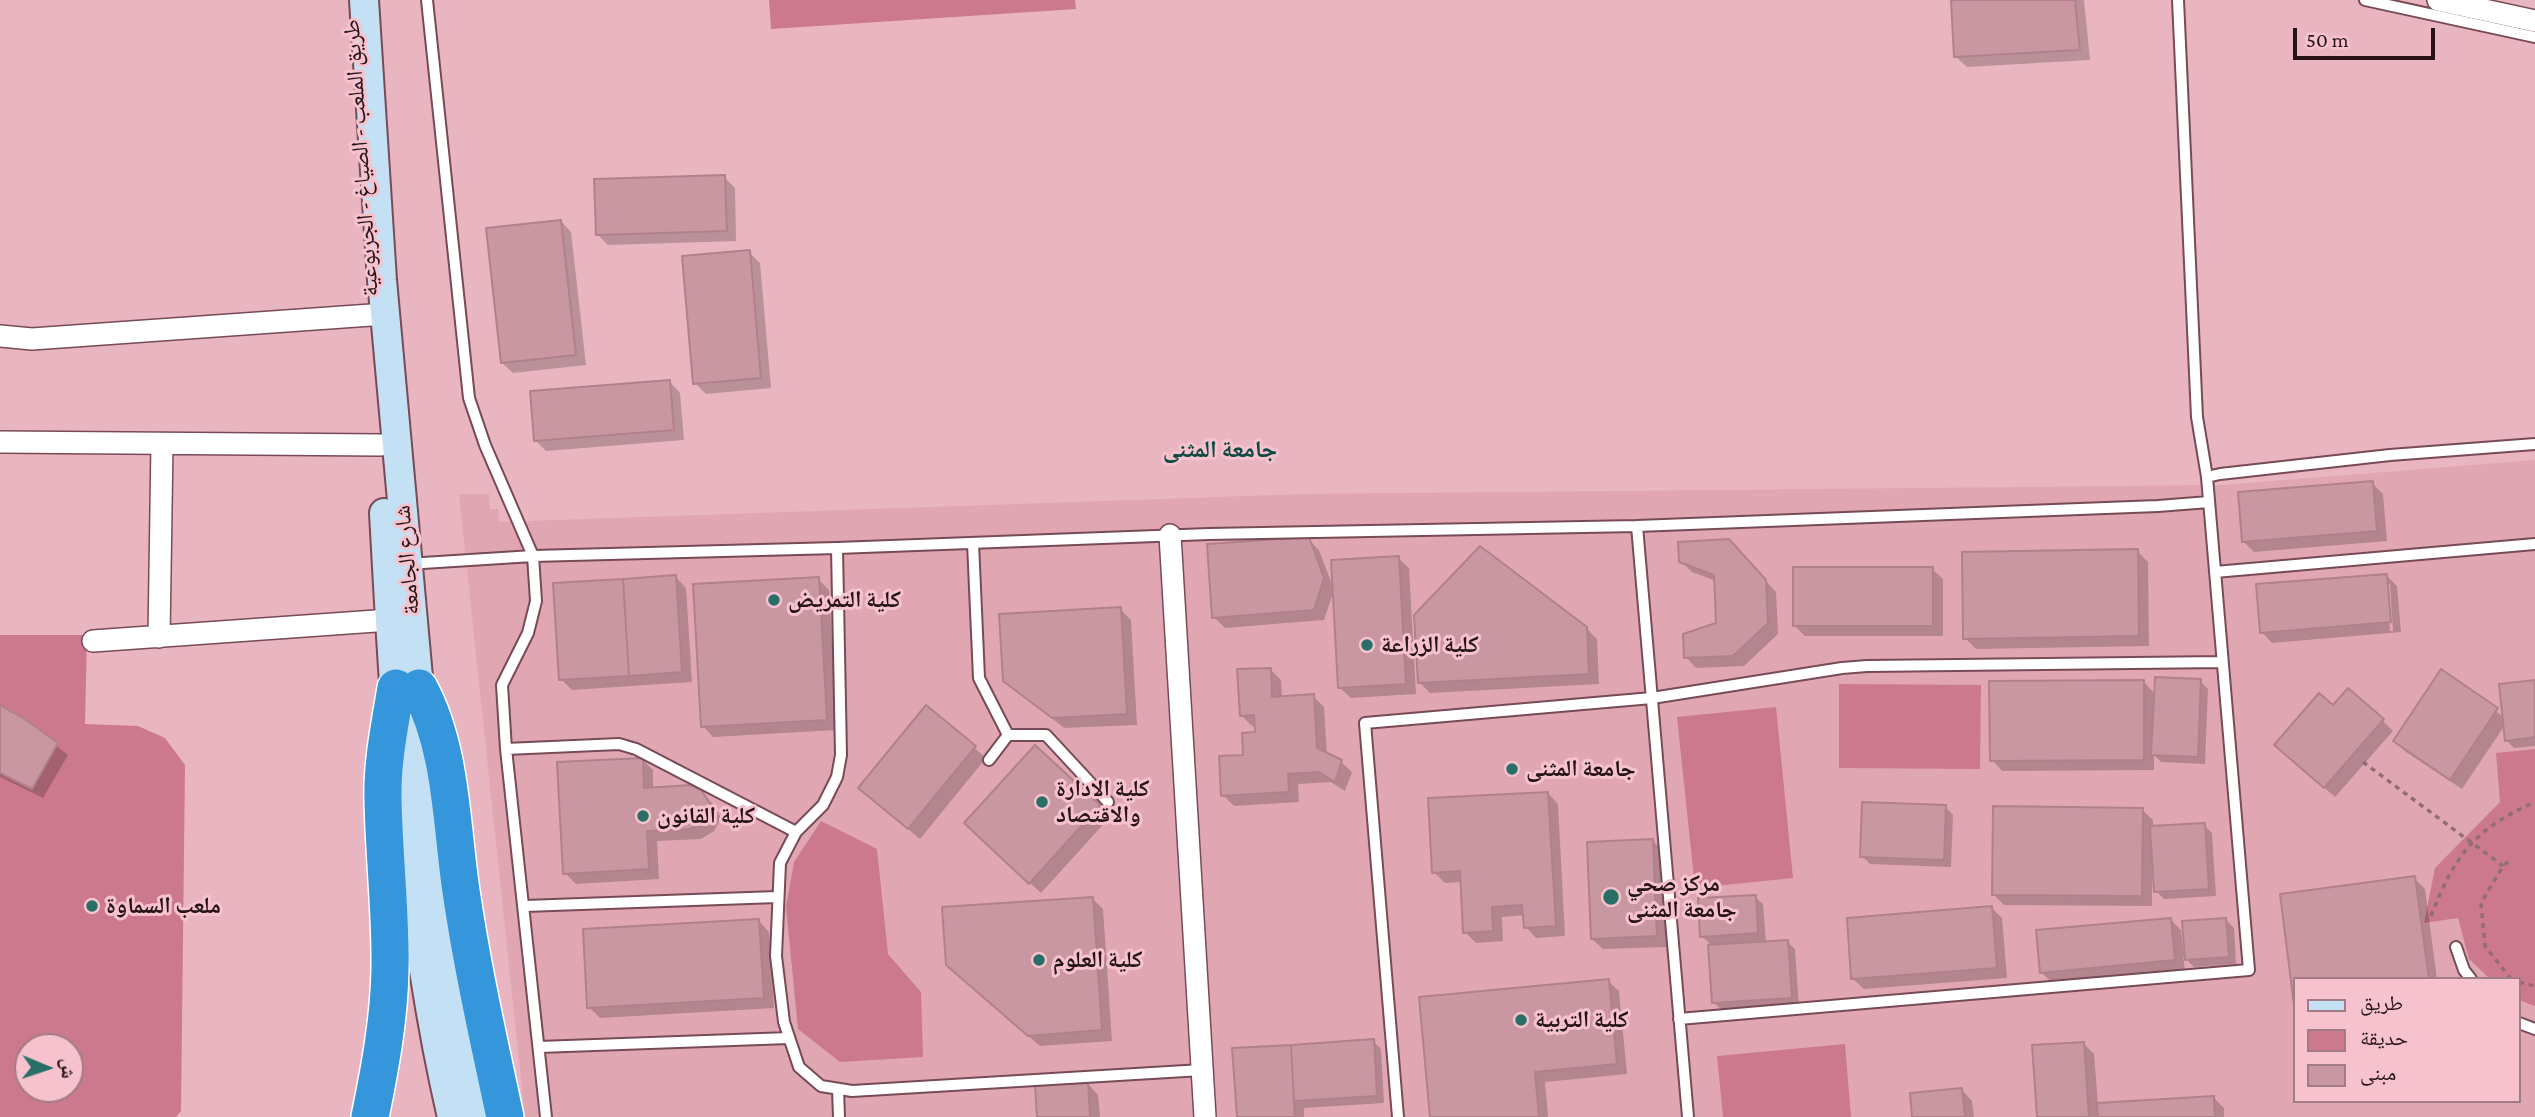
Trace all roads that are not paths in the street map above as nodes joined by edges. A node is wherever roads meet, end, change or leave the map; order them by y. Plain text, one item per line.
1 (351, 0) edge
2 (364, 0) edge
3 (427, 0) edge
4 (2178, 0) edge
5 (2365, 0) edge
6 (2438, 0) edge
7 (2535, 21) edge
8 (2535, 37) edge
9 (371, 315) junction
10 (0, 336) edge
11 (0, 442) edge
12 (163, 444) junction
13 (2535, 444) edge
14 (381, 445) junction
15 (2207, 477) junction
16 (2209, 502) junction
17 (1637, 526) junction
18 (1170, 535) junction
19 (973, 543) junction
20 (2535, 544) edge
21 (838, 548) junction
22 (533, 556) junction
23 (397, 564) junction
24 (2215, 572) junction
25 (402, 619) junction
26 (159, 637) junction
27 (93, 642) dead end
28 (2222, 662) junction
29 (407, 688) junction
30 (1652, 698) junction
31 (1009, 735) junction
32 (506, 748) junction
33 (989, 760) dead end
34 (1108, 802) dead end
35 (796, 832) junction
36 (777, 897) junction
37 (525, 906) junction
38 (2456, 947) dead end
39 (2469, 977) edge
40 (1679, 1019) junction
41 (789, 1038) junction
42 (539, 1047) junction
43 (1202, 1070) junction
44 (838, 1089) junction
45 (370, 1117) edge
46 (452, 1117) edge
47 (474, 1117) edge
48 (505, 1117) edge
49 (546, 1117) edge
50 (839, 1117) edge
51 (1205, 1117) edge
52 (1398, 1117) edge
53 (1688, 1117) edge

1 - 9 main road, طريق الملعب - الصياغ - الجربوعية
2 - 23 main road, شارع الجامعة
3 - 22 lane
4 - 15 lane
5 - 8 lane
6 - 7 street
9 - 10 street
9 - 14 main road, طريق الملعب - الصياغ - الجربوعية
11 - 12 street
12 - 14 street
12 - 26 street
13 - 15 lane
14 - 23 main road, طريق الملعب - الصياغ - الجربوعية
15 - 16 lane
16 - 17 lane
16 - 24 lane
17 - 18 lane
17 - 30 lane
18 - 19 lane
18 - 43 street
19 - 21 lane
19 - 31 lane
20 - 24 lane
21 - 22 lane
21 - 35 lane
22 - 23 lane
22 - 32 lane
23 - 25 main road, شارع الجامعة
24 - 28 lane
25 - 26 street
25 - 29 main road, شارع الجامعة
26 - 27 street
28 - 30 lane
28 - 40 lane
29 - 45 highway
29 - 46 main road
29 - 47 main road
29 - 48 highway
30 - 40 lane
30 - 52 lane
31 - 33 lane
31 - 34 lane
32 - 35 lane
32 - 37 lane
35 - 36 lane
36 - 37 lane
36 - 41 lane
37 - 42 lane
38 - 39 lane
40 - 53 lane
41 - 42 lane
41 - 44 lane
42 - 49 lane
43 - 44 lane
43 - 51 street
44 - 50 lane

